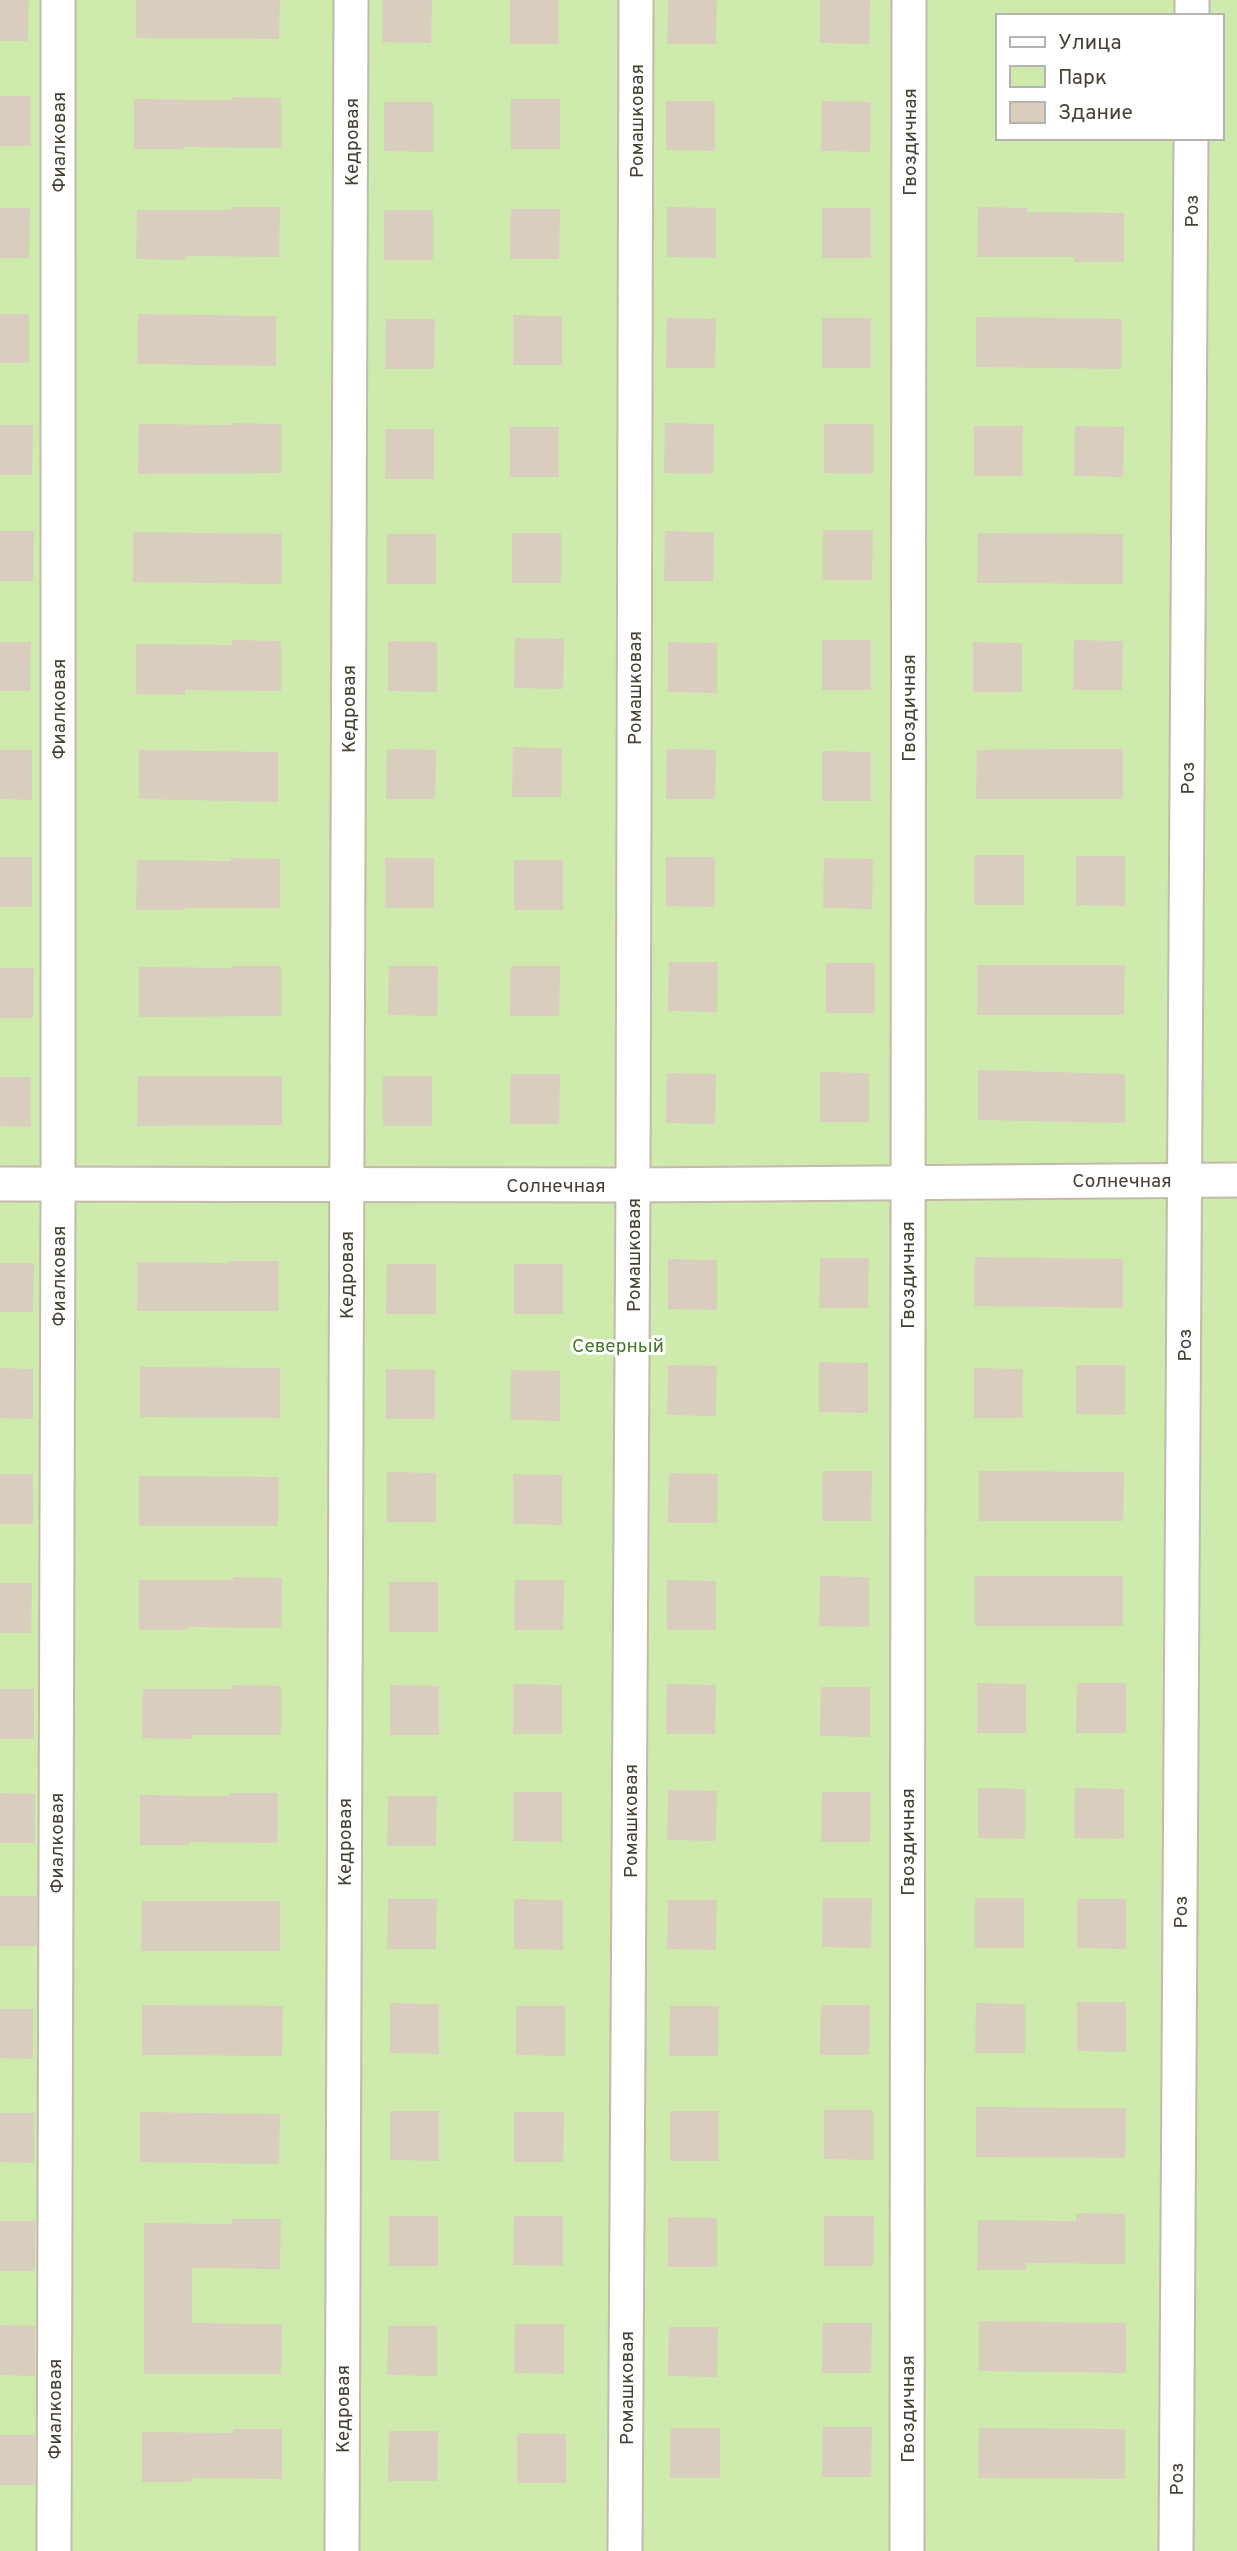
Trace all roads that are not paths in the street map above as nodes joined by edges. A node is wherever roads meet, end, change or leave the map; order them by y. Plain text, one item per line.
1 (58, 0) edge
2 (351, 0) edge
3 (636, 0) edge
4 (909, 0) edge
5 (1191, 140) edge
6 (1185, 1180) junction
7 (1237, 1180) edge
8 (907, 1181) junction
9 (346, 1183) junction
10 (0, 1184) edge
11 (58, 1184) junction
12 (633, 1185) junction
13 (54, 2551) edge
14 (342, 2551) edge
15 (625, 2551) edge
16 (907, 2551) edge
17 (1176, 2551) edge

1 - 11 street, Фиалковая
2 - 9 street, Кедровая
3 - 12 street, Ромашковая
4 - 8 street, Гвоздичная
5 - 6 street, Роз
6 - 7 street, Солнечная
6 - 8 street, Солнечная
6 - 17 street, Роз
8 - 12 street, Солнечная
8 - 16 street, Гвоздичная
9 - 11 street, Солнечная
9 - 12 street, Солнечная
9 - 14 street, Кедровая
10 - 11 street, Солнечная
11 - 13 street, Фиалковая
12 - 15 street, Ромашковая

